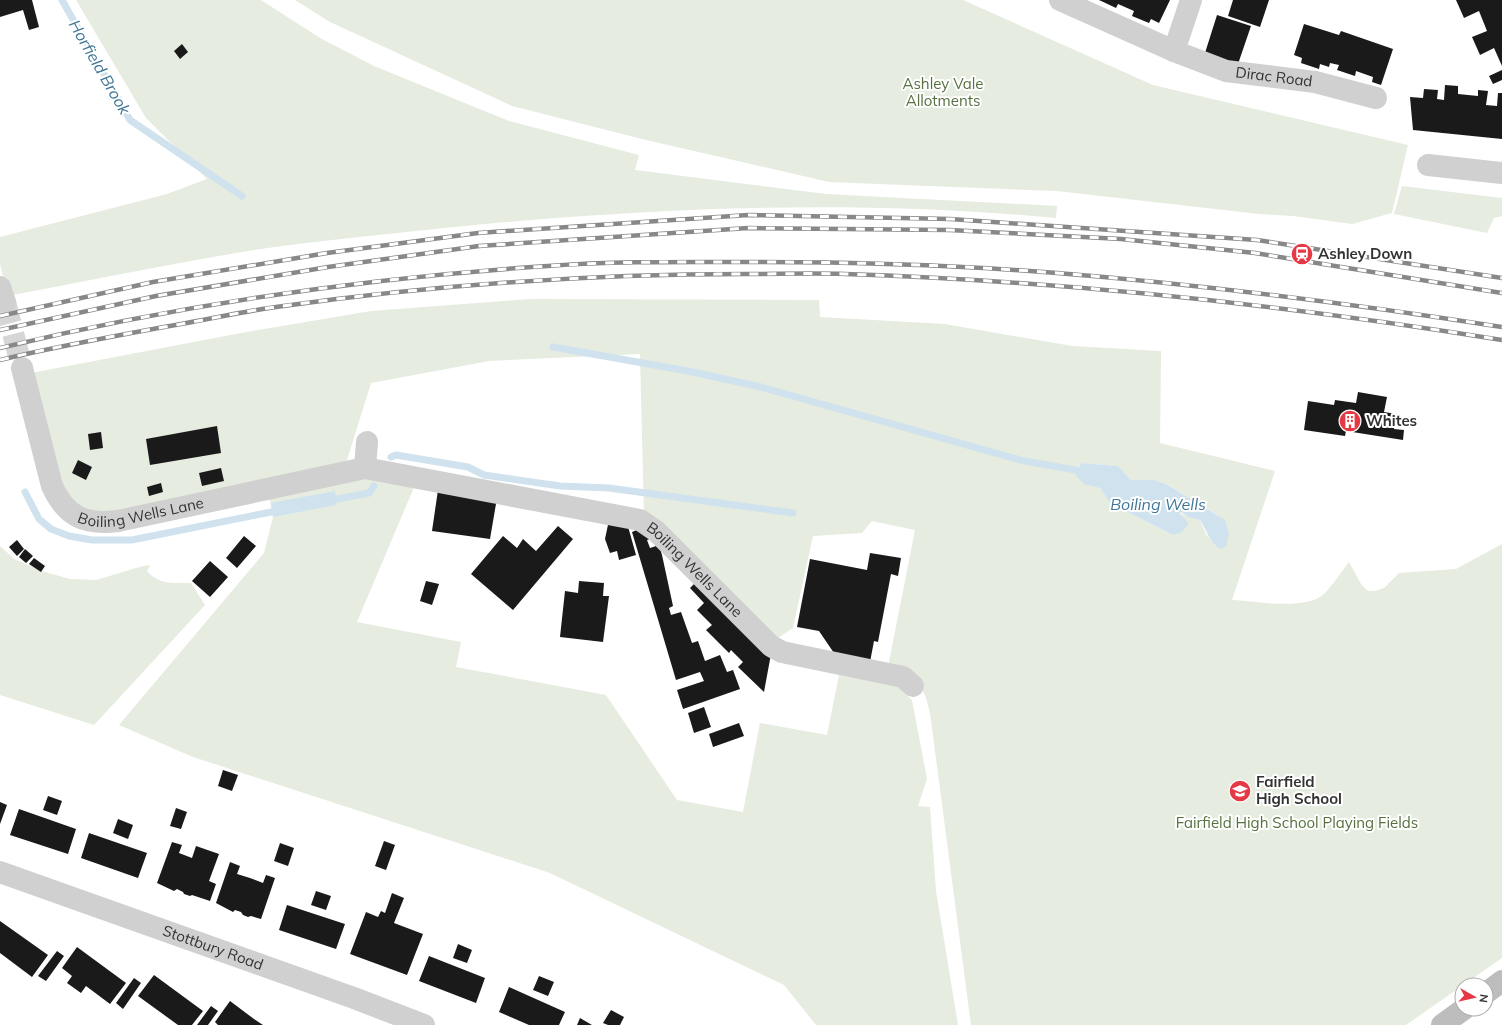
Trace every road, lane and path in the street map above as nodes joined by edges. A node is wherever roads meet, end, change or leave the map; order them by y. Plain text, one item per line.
1 (1060, 0) edge
2 (1191, 0) edge
3 (1174, 51) junction
4 (1376, 98) dead end
5 (1428, 165) dead end
6 (1502, 173) edge
7 (22, 368) tunnel mouth
8 (367, 442) dead end
9 (365, 468) junction
10 (913, 686) dead end
11 (0, 872) edge
12 (1454, 1016) edge
13 (424, 1025) edge
14 (1442, 1025) edge

1 - 3 street, Dirac Road
2 - 3 street
3 - 4 street, Dirac Road
5 - 6 street
7 - 9 street, Boiling Wells Lane
8 - 9 street
9 - 10 street, Boiling Wells Lane
11 - 13 street, Stottbury Road
12 - 14 main road

